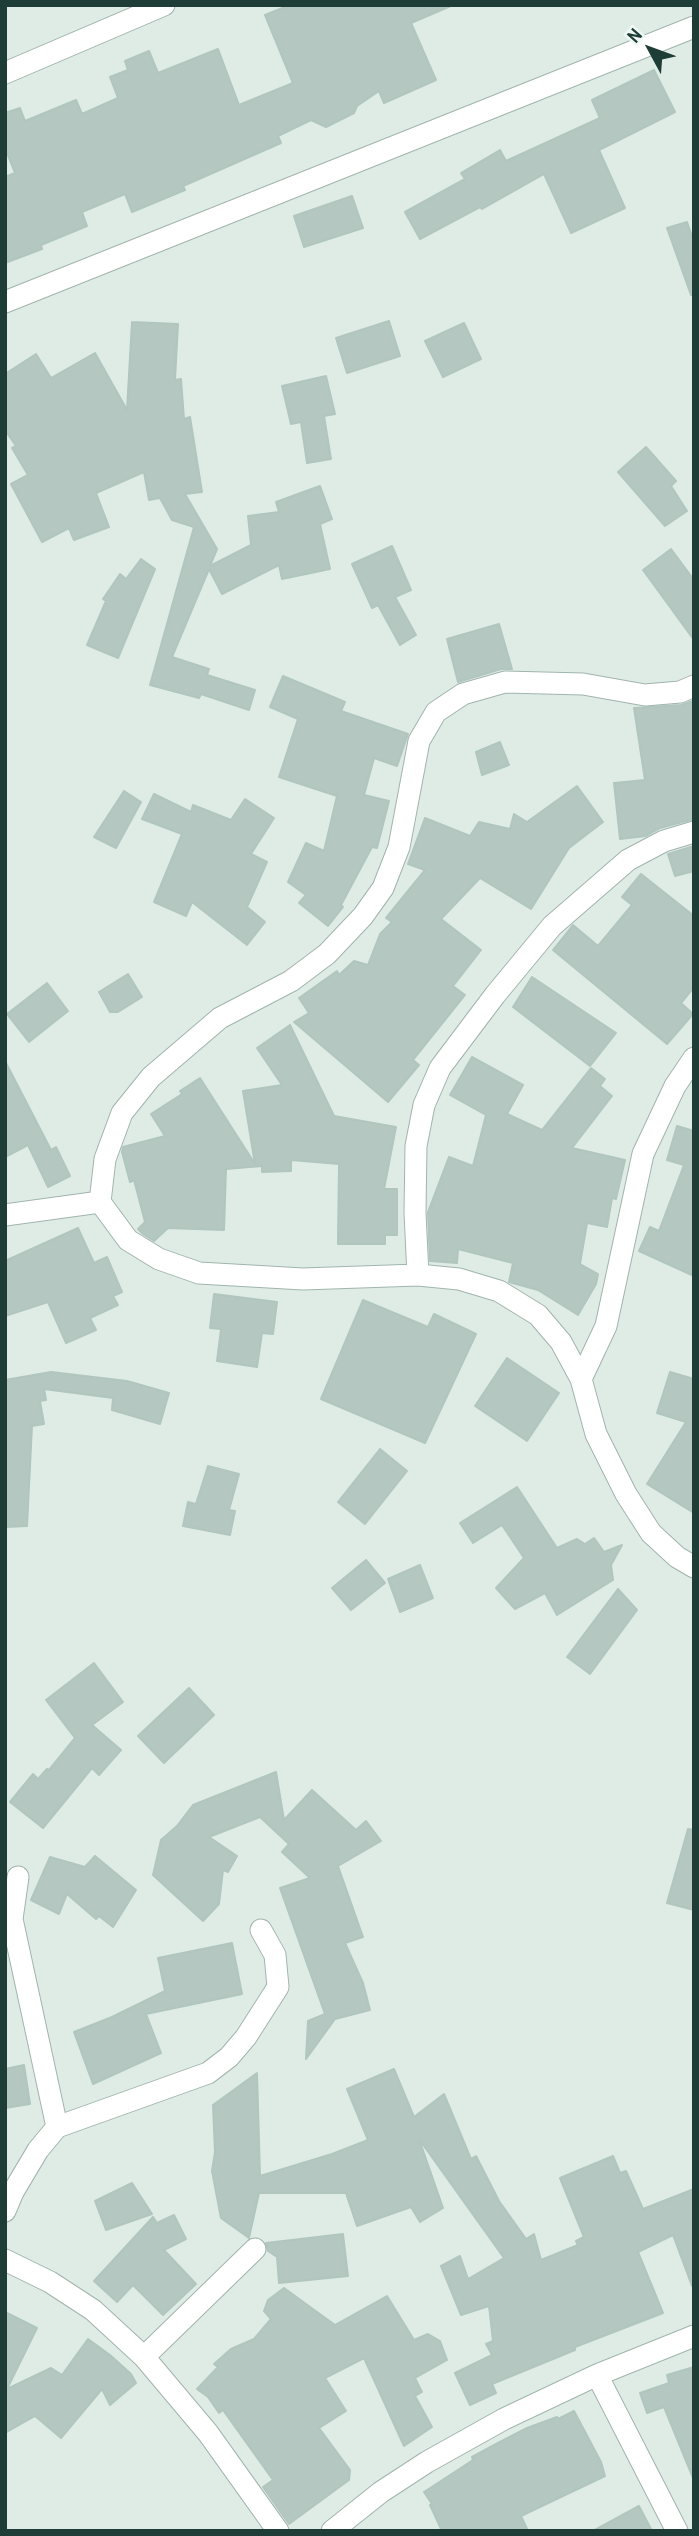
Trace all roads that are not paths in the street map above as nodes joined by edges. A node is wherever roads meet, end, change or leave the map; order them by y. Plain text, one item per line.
1 (164, 5) edge
2 (694, 27) edge
3 (5, 74) edge
4 (5, 302) edge
5 (694, 686) edge
6 (694, 832) edge
7 (694, 1058) edge
8 (100, 1202) junction
9 (5, 1214) edge
10 (418, 1275) junction
11 (581, 1378) junction
12 (694, 1567) edge
13 (18, 1877) dead end
14 (261, 1930) dead end
15 (57, 2127) junction
16 (5, 2211) edge
17 (255, 2249) dead end
18 (5, 2260) edge
19 (694, 2336) edge
20 (144, 2357) junction
21 (597, 2375) junction
22 (278, 2531) edge
23 (332, 2531) edge
24 (677, 2531) edge

1 - 3 street
2 - 4 street
5 - 8 street
6 - 10 street
7 - 11 street
8 - 9 street
8 - 10 street
10 - 11 street
11 - 12 street
13 - 15 street
14 - 15 street
15 - 16 street
17 - 20 street
18 - 20 street
19 - 21 street
20 - 22 street
21 - 23 street
21 - 24 street

